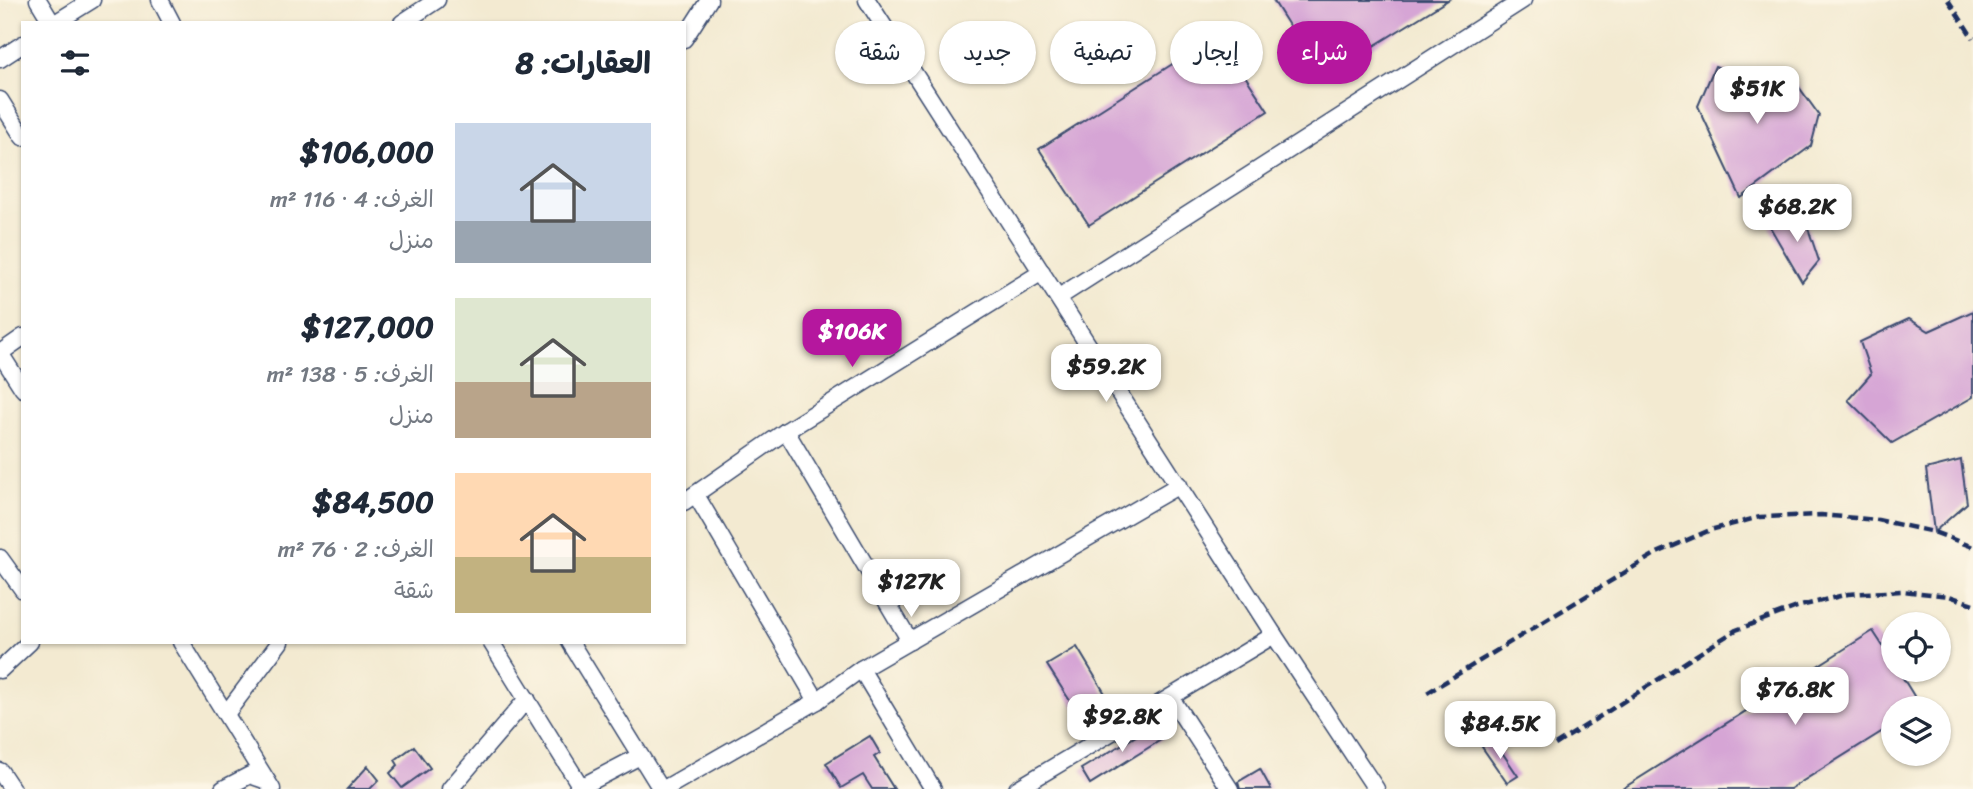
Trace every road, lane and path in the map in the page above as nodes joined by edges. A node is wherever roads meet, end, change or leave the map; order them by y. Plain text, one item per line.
1 (38, 0) edge
2 (92, 0) edge
3 (159, 0) edge
4 (437, 0) edge
5 (709, 0) edge
6 (867, 0) edge
7 (1523, 0) edge
8 (53, 21) edge
9 (57, 21) edge
10 (171, 21) edge
11 (405, 21) edge
12 (686, 36) edge
13 (21, 45) edge
14 (0, 59) edge
15 (0, 100) edge
16 (21, 134) edge
17 (1042, 272) junction
18 (1059, 297) junction
19 (21, 338) edge
20 (0, 353) edge
21 (21, 386) edge
22 (786, 431) junction
23 (1179, 485) junction
24 (690, 498) edge
25 (0, 558) edge
26 (21, 587) edge
27 (1274, 635) junction
28 (910, 641) junction
29 (28, 644) edge
30 (182, 644) edge
31 (278, 644) edge
32 (492, 644) edge
33 (571, 644) edge
34 (861, 669) junction
35 (0, 670) edge
36 (1171, 698) junction
37 (527, 699) junction
38 (817, 701) junction
39 (226, 714) junction
40 (640, 756) junction
41 (0, 771) edge
42 (270, 785) edge
43 (579, 788) edge
44 (1371, 788) edge
45 (12, 789) edge
46 (223, 789) edge
47 (450, 789) edge
48 (662, 789) edge
49 (933, 789) edge
50 (1017, 789) edge
51 (1230, 789) edge

1 - 8 street
2 - 9 street
3 - 10 street
4 - 11 street
5 - 12 street
6 - 17 street
7 - 18 street
13 - 14 street
15 - 16 street
17 - 18 street
17 - 22 street
18 - 23 street
19 - 20 street
20 - 21 street
22 - 24 street
22 - 28 street
23 - 27 street
23 - 28 street
24 - 38 street
25 - 26 street
27 - 36 street
27 - 44 street
28 - 34 street
29 - 35 street
30 - 39 street
31 - 39 street
32 - 37 street
33 - 40 street
34 - 38 street
34 - 49 street
36 - 50 street
36 - 51 street
37 - 43 street
37 - 47 street
38 - 48 street
39 - 42 street
40 - 43 street
40 - 48 street
41 - 45 street
42 - 46 street

